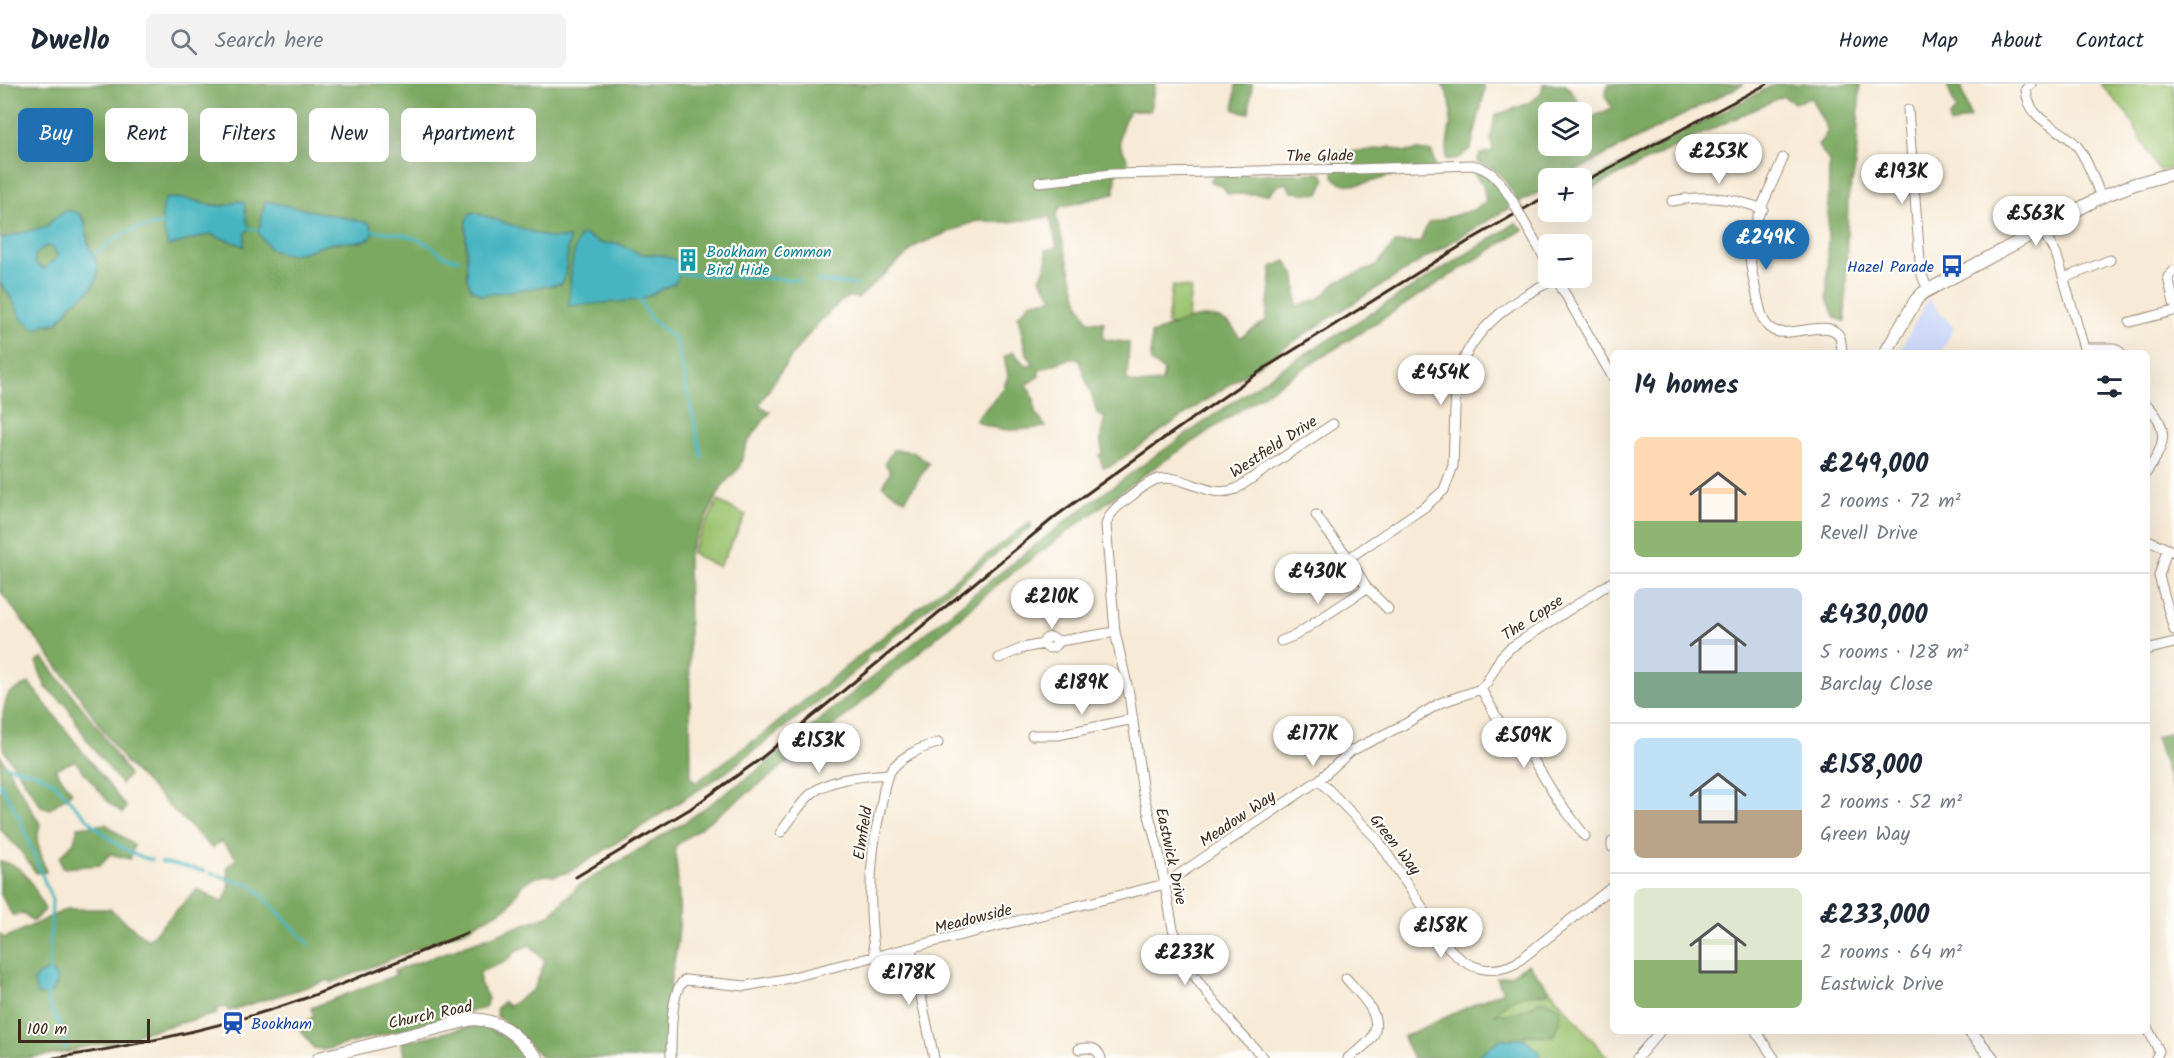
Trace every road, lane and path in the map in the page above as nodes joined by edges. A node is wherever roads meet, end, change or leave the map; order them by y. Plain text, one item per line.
1 (2031, 84) edge
2 (1908, 110) dead end
3 (1783, 158) dead end
4 (2174, 173) edge
5 (1039, 182) dead end
6 (2101, 197) junction
7 (1672, 201) dead end
8 (1763, 209) junction
9 (2041, 228) junction
10 (1538, 246) edge
11 (2110, 260) dead end
12 (2171, 274) edge
13 (2064, 278) junction
14 (1539, 288) edge
15 (1563, 288) edge
16 (1928, 290) junction
17 (2174, 303) edge
18 (2174, 311) edge
19 (2130, 322) dead end
20 (1842, 350) edge
21 (1887, 350) edge
22 (2117, 350) edge
23 (1610, 372) edge
24 (2150, 408) edge
25 (1333, 424) dead end
26 (2150, 468) edge
27 (1316, 515) dead end
28 (2150, 541) edge
29 (2170, 551) edge
30 (1349, 558) junction
31 (1610, 583) edge
32 (1367, 588) junction
33 (1388, 609) dead end
34 (2174, 630) edge
35 (1115, 632) junction
36 (1281, 641) dead end
37 (2174, 643) edge
38 (2150, 649) edge
39 (999, 658) dead end
40 (1481, 689) junction
41 (1133, 719) junction
42 (1032, 735) dead end
43 (938, 743) dead end
44 (889, 774) junction
45 (1319, 780) junction
46 (781, 832) dead end
47 (1585, 836) dead end
48 (1165, 885) junction
49 (1610, 889) edge
50 (911, 949) junction
51 (875, 957) junction
52 (1346, 978) dead end
53 (2150, 1033) edge
54 (1658, 1034) edge
55 (1758, 1034) edge
56 (1972, 1034) edge
57 (1079, 1048) dead end
58 (319, 1058) edge
59 (537, 1058) edge
60 (670, 1058) edge
61 (934, 1058) edge
62 (1101, 1058) edge
63 (1264, 1058) edge
64 (1348, 1058) edge
65 (1637, 1058) edge
66 (1774, 1058) edge
67 (1992, 1058) edge
68 (2156, 1058) edge

1 - 6 street
2 - 16 street
3 - 8 street
4 - 6 street
5 - 10 street, The Glade, bridge
6 - 9 street
7 - 8 street
8 - 20 street
9 - 13 street
9 - 16 street
11 - 13 street
12 - 17 street
13 - 22 street
14 - 30 street
15 - 23 street
16 - 21 street
18 - 19 street
24 - 26 street
25 - 35 street, Westfield Drive
27 - 30 street
28 - 29 street
29 - 34 street
30 - 32 street
31 - 40 street, The Copse
32 - 33 street
32 - 36 street
35 - 39 street
35 - 41 street, Eastwick Drive
37 - 38 street
40 - 45 street, Meadow Way
40 - 47 street
41 - 42 street
41 - 48 street, Eastwick Drive
43 - 44 street
44 - 46 street
44 - 51 street, Elmfield
45 - 48 street, Meadow Way
45 - 49 street, Green Way
48 - 50 street, Meadowside
48 - 63 street, Eastwick Drive
50 - 51 street, Meadowside
50 - 61 street
51 - 60 street, Meadowside
52 - 64 street
53 - 68 street
54 - 65 street
55 - 66 street
56 - 67 street
57 - 62 street
58 - 59 street, Church Road

